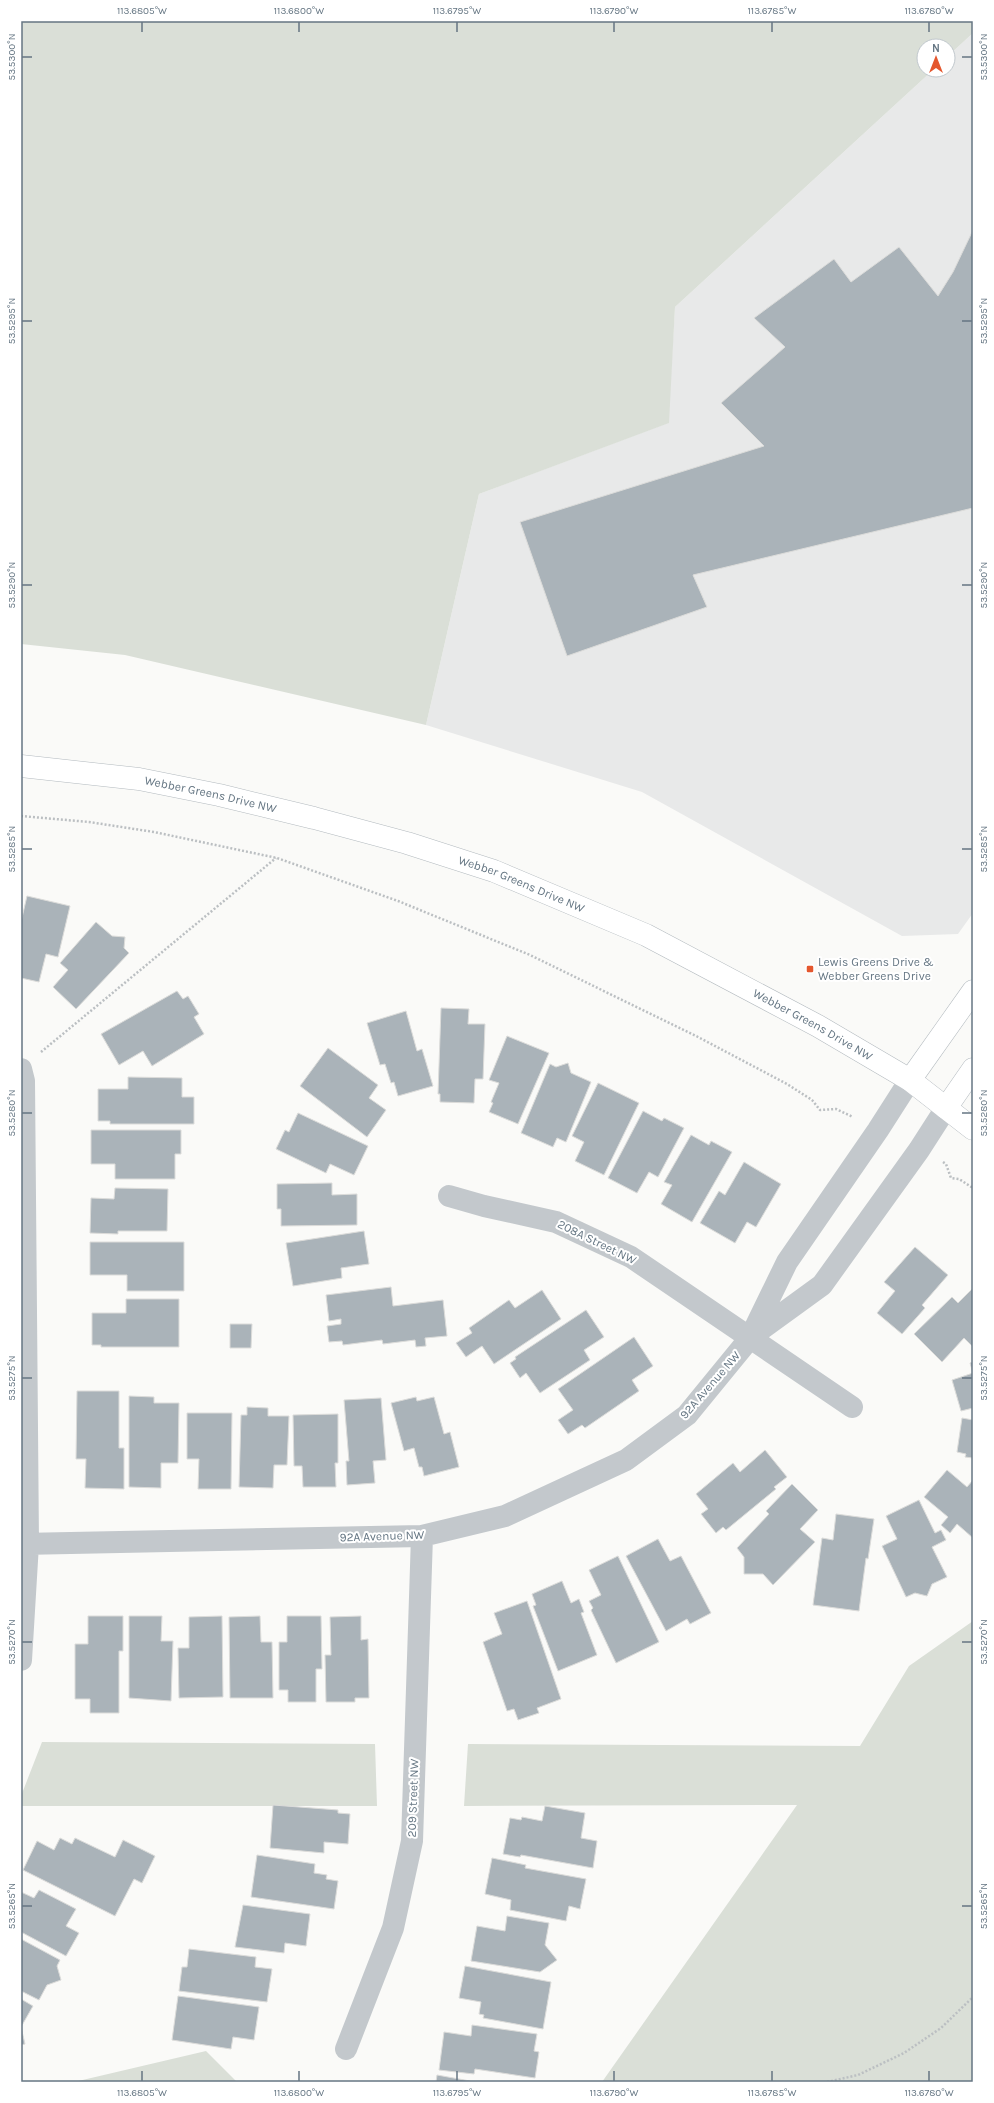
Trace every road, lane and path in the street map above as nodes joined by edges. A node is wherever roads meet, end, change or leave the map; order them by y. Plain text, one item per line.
1 (21, 766) edge
2 (21, 816) edge
3 (277, 858) junction
4 (973, 990) edge
5 (973, 1069) edge
6 (23, 1075) edge
7 (910, 1080) junction
8 (946, 1108) junction
9 (836, 1109) dead end
10 (973, 1128) edge
11 (946, 1164) dead end
12 (973, 1188) edge
13 (448, 1196) dead end
14 (750, 1338) junction
15 (852, 1407) dead end
16 (422, 1536) junction
17 (25, 1544) edge
18 (21, 1660) edge
19 (973, 1997) edge
20 (346, 2049) dead end
21 (827, 2082) edge

1 - 7 main road, Webber Greens Drive NW
2 - 3 path
3 - 6 path
3 - 9 path
4 - 7 main road
5 - 8 main road
6 - 17 street
7 - 8 main road, Webber Greens Drive NW
7 - 14 street, 92A Avenue NW
8 - 10 main road, Webber Greens Drive NW
8 - 14 street, 92A Avenue NW
11 - 12 path
13 - 14 street, 208A Street NW
14 - 15 street
14 - 16 street, 92A Avenue NW
16 - 17 street, 92A Avenue NW
16 - 20 street, 209 Street NW
17 - 18 street
19 - 21 path

